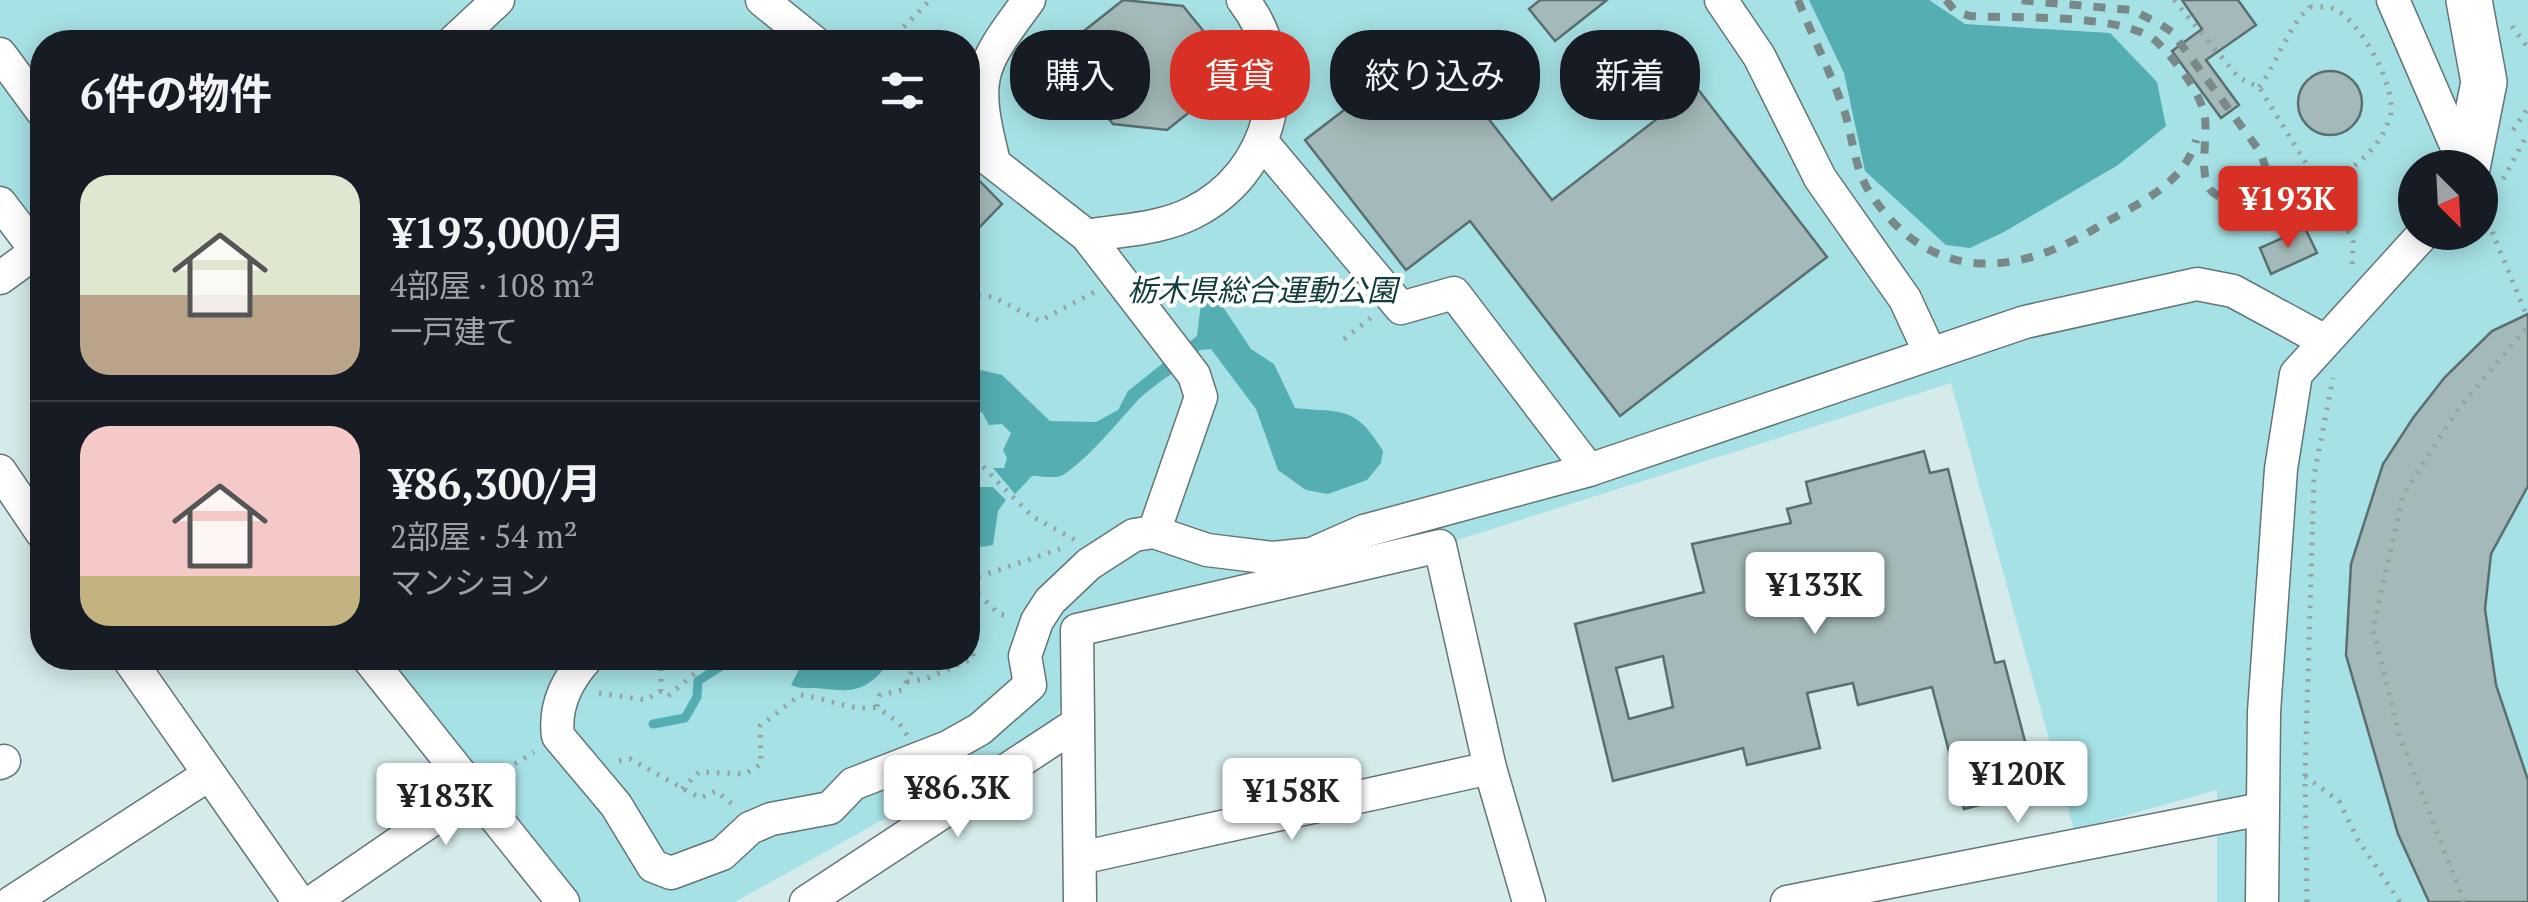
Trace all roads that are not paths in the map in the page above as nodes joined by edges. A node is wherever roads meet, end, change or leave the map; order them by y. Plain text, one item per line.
1 (498, 0) edge
2 (762, 0) edge
3 (1029, 0) edge
4 (1243, 0) edge
5 (1722, 0) edge
6 (2392, 0) edge
7 (2469, 0) edge
8 (466, 30) edge
9 (799, 30) edge
10 (0, 54) edge
11 (980, 73) edge
12 (30, 95) edge
13 (1262, 142) junction
14 (2458, 150) edge
15 (2463, 150) edge
16 (981, 152) edge
17 (0, 202) edge
18 (1087, 236) junction
19 (30, 242) edge
20 (2412, 250) edge
21 (30, 261) edge
22 (0, 278) edge
23 (1930, 353) junction
24 (2334, 353) junction
25 (0, 470) edge
26 (1589, 470) junction
27 (30, 515) edge
28 (1154, 532) junction
29 (136, 670) edge
30 (378, 670) edge
31 (577, 670) edge
32 (1076, 726) junction
33 (1490, 768) junction
34 (208, 775) junction
35 (474, 791) junction
36 (2262, 809) junction
37 (1080, 858) junction
38 (12, 902) edge
39 (298, 902) edge
40 (312, 902) edge
41 (563, 902) edge
42 (806, 902) edge
43 (1080, 902) edge
44 (1529, 902) edge
45 (1787, 902) edge
46 (2262, 902) edge

1 - 8 street
2 - 9 street
3 - 11 street
4 - 13 street
5 - 23 street
6 - 14 street
7 - 15 street
10 - 12 street
13 - 18 street
13 - 26 street
16 - 18 street
17 - 19 street
18 - 28 street
20 - 24 street
21 - 22 street
23 - 24 street
23 - 26 street
24 - 36 street
25 - 27 street
26 - 28 street
28 - 31 street
29 - 34 street
30 - 35 street
32 - 33 street
32 - 37 street
32 - 42 street
33 - 37 street
33 - 44 street
34 - 38 street
34 - 39 street
35 - 40 street
35 - 41 street
36 - 45 street
36 - 46 street
37 - 43 street

